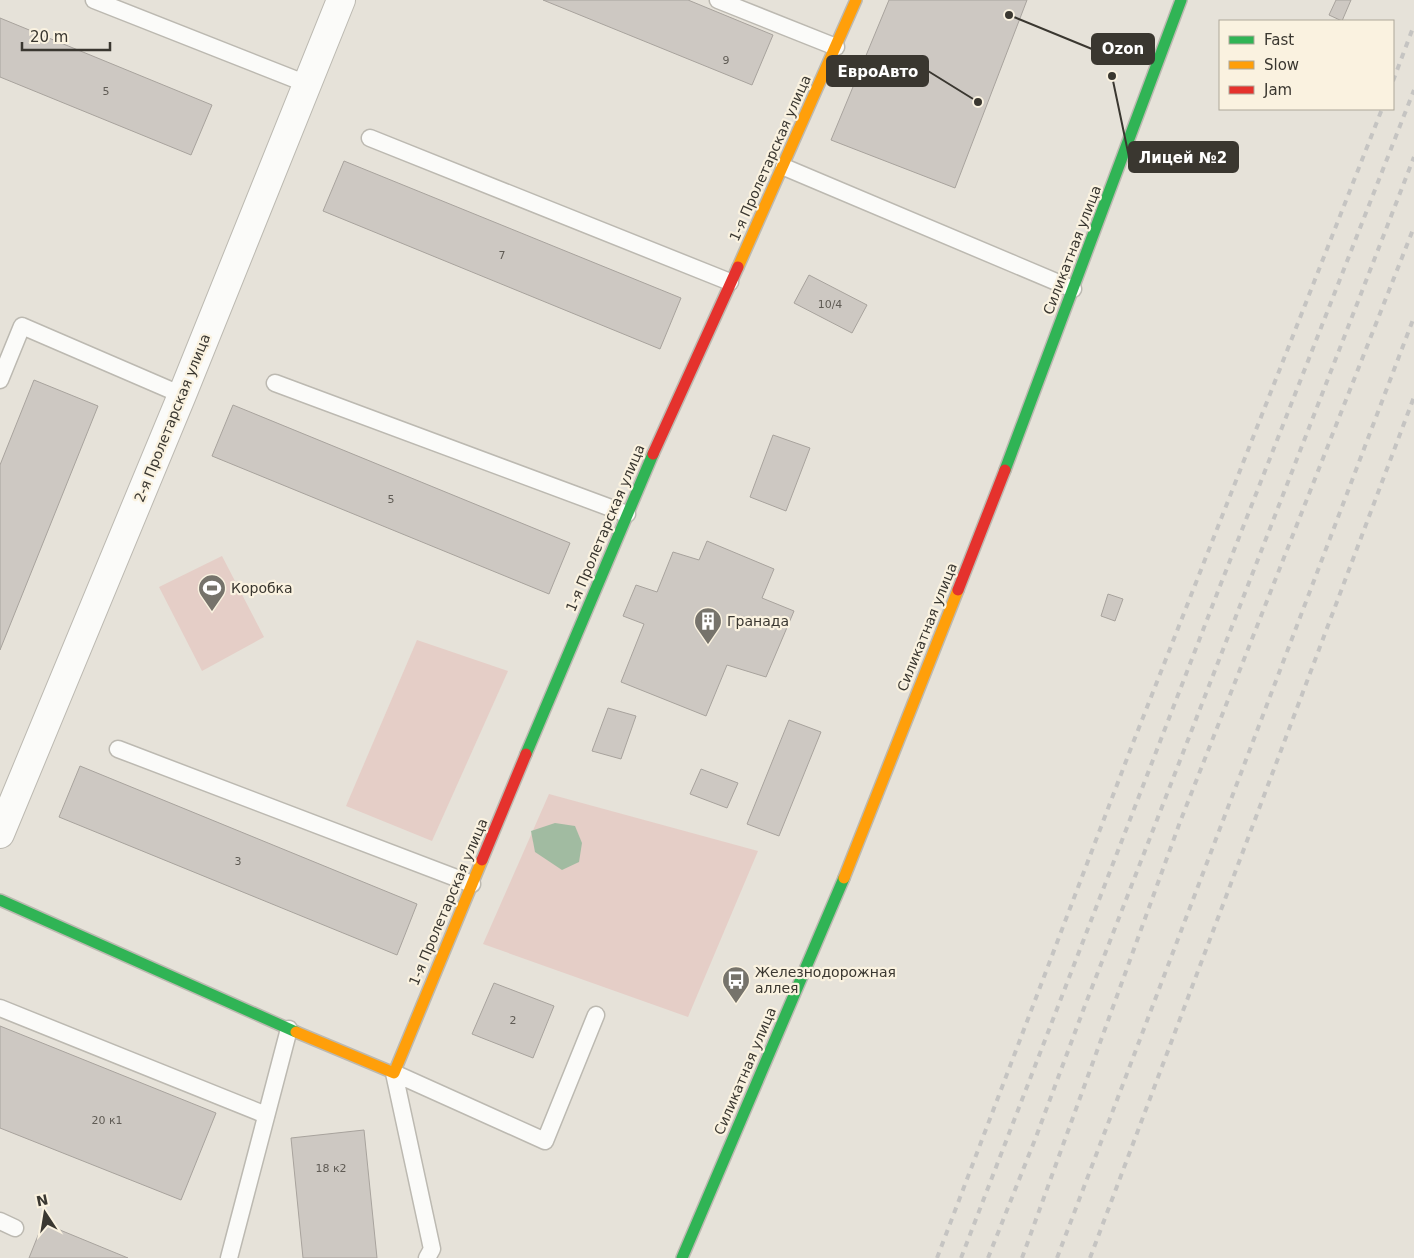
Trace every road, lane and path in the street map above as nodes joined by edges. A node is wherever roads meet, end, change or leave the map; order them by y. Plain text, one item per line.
1 (94, 0) edge
2 (341, 0) edge
3 (718, 0) edge
4 (856, 0) edge
5 (1181, 0) edge
6 (836, 48) junction
7 (307, 84) junction
8 (370, 138) dead end
9 (784, 167) junction
10 (730, 282) junction
11 (1073, 289) junction
12 (0, 380) edge
13 (275, 383) dead end
14 (182, 395) junction
15 (627, 514) junction
16 (118, 749) dead end
17 (0, 834) edge
18 (472, 884) junction
19 (0, 900) edge
20 (0, 1008) edge
21 (596, 1015) dead end
22 (288, 1029) junction
23 (394, 1073) junction
24 (266, 1115) junction
25 (229, 1258) edge
26 (427, 1258) edge
27 (682, 1258) edge

1 - 7 lane
2 - 7 street, 2-я Пролетарская улица
3 - 6 lane
4 - 6 street, 1-я Пролетарская улица
5 - 11 street, Силикатная улица
6 - 9 street, 1-я Пролетарская улица
7 - 14 street, 2-я Пролетарская улица
8 - 10 lane
9 - 10 street, 1-я Пролетарская улица
9 - 11 lane
10 - 15 street, 1-я Пролетарская улица
11 - 27 street, Силикатная улица
12 - 14 lane
13 - 15 lane
14 - 17 street, 2-я Пролетарская улица
15 - 18 street, 1-я Пролетарская улица
16 - 18 lane
18 - 23 street, 1-я Пролетарская улица
19 - 22 street
20 - 24 lane
21 - 23 lane
22 - 23 street
22 - 24 lane
23 - 26 lane
24 - 25 lane

